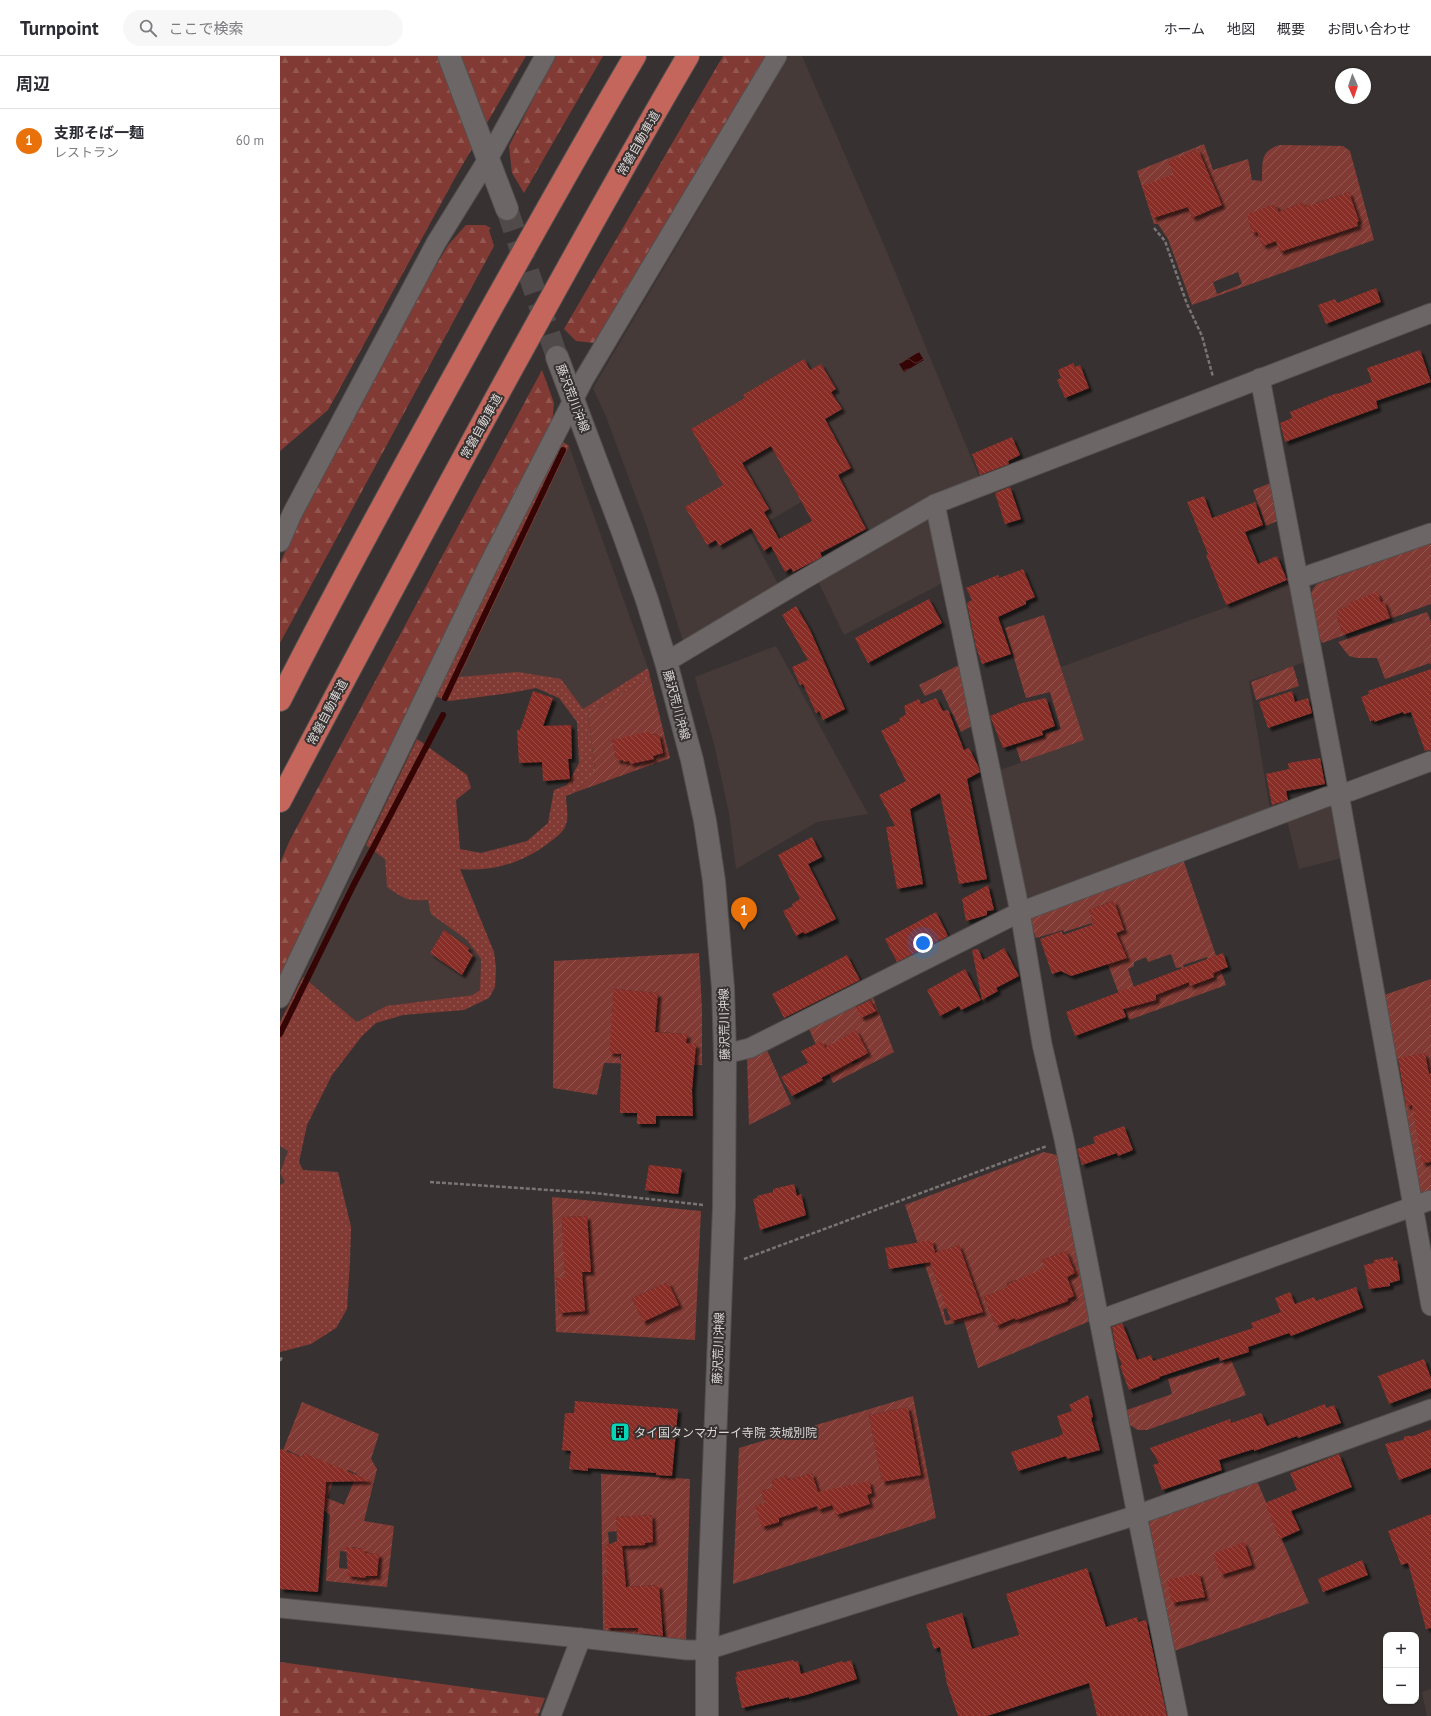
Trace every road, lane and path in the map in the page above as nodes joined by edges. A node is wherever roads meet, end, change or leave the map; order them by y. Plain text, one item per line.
1 (449, 56) edge
2 (545, 56) edge
3 (635, 56) edge
4 (688, 56) edge
5 (778, 56) edge
6 (488, 159) junction
7 (507, 209) tunnel mouth
8 (1154, 228) dead end
9 (1431, 313) edge
10 (557, 357) tunnel mouth
11 (1260, 378) junction
12 (1218, 395) junction
13 (573, 400) junction
14 (935, 504) junction
15 (286, 514) edge
16 (1431, 533) edge
17 (280, 542) edge
18 (1298, 579) junction
19 (666, 662) junction
20 (280, 700) edge
21 (1431, 761) edge
22 (1339, 794) junction
23 (280, 801) edge
24 (1020, 912) junction
25 (280, 998) edge
26 (725, 1054) junction
27 (1064, 1140) junction
28 (430, 1182) dead end
29 (1431, 1200) edge
30 (724, 1207) junction
31 (1413, 1207) junction
32 (721, 1262) junction
33 (1431, 1306) edge
34 (1099, 1320) junction
35 (282, 1357) dead end
36 (280, 1361) edge
37 (1431, 1409) edge
38 (1136, 1515) junction
39 (280, 1608) edge
40 (581, 1638) junction
41 (707, 1650) junction
42 (550, 1716) edge
43 (707, 1716) edge
44 (1178, 1716) edge

1 - 6 main road
2 - 6 street
3 - 20 highway
4 - 23 highway, 常磐自動車道
5 - 13 street
6 - 7 main road
6 - 15 street
8 - 12 path
9 - 11 street
10 - 13 main road, 藤沢荒川沖線
11 - 12 street
11 - 18 street
12 - 14 street
13 - 19 main road, 藤沢荒川沖線
13 - 25 street
14 - 19 street
14 - 24 street
15 - 17 street
16 - 18 street
18 - 22 street
19 - 26 main road, 藤沢荒川沖線
21 - 22 street
22 - 24 street
22 - 31 street
24 - 26 street
24 - 27 street
26 - 30 main road, 藤沢荒川沖線
27 - 32 path
27 - 34 street
28 - 30 path
29 - 31 street
30 - 32 main road, 藤沢荒川沖線
31 - 33 street
31 - 34 street
32 - 41 main road, 藤沢荒川沖線
34 - 38 street
35 - 36 path
37 - 38 street
38 - 41 street
38 - 44 street
39 - 40 street
40 - 41 street
40 - 42 street
41 - 43 main road, 藤沢荒川沖線

